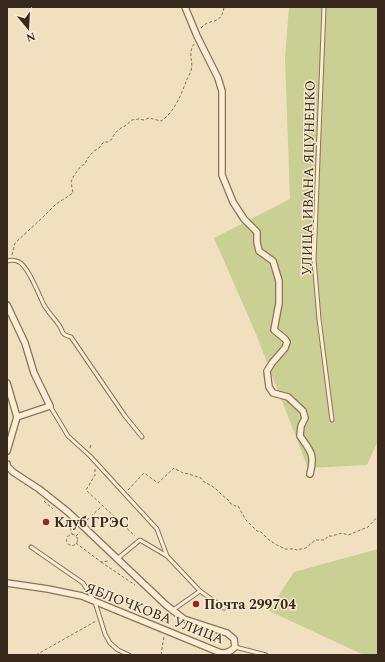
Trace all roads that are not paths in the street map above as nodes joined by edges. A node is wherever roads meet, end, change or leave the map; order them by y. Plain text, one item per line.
1 (185, 7) edge
2 (324, 7) edge
3 (7, 261) edge
4 (7, 305) edge
5 (7, 383) edge
6 (50, 406) junction
7 (17, 417) junction
8 (332, 420) dead end
9 (142, 437) dead end
10 (7, 451) edge
11 (7, 464) edge
12 (310, 474) dead end
13 (31, 547) dead end
14 (166, 556) junction
15 (117, 559) junction
16 (7, 582) edge
17 (200, 591) junction
18 (95, 602) junction
19 (224, 608) dead end
20 (173, 610) junction
21 (235, 647) junction
22 (128, 655) edge
23 (266, 655) edge

1 - 12 street
2 - 8 lane, УЛИЦА ИВАНА ЯЦУНЕНКО
3 - 9 lane
4 - 6 street
5 - 7 street
6 - 7 street
6 - 14 lane
7 - 10 street
11 - 15 street, ЯБЛОЧКОВА УЛИЦА
13 - 18 lane
14 - 15 lane
14 - 17 lane
15 - 20 street, ЯБЛОЧКОВА УЛИЦА
16 - 18 street, ЯБЛОЧКОВА УЛИЦА
17 - 19 lane
17 - 20 lane
18 - 21 street, ЯБЛОЧКОВА УЛИЦА
18 - 22 lane
20 - 21 street, ЯБЛОЧКОВА УЛИЦА
21 - 23 lane

